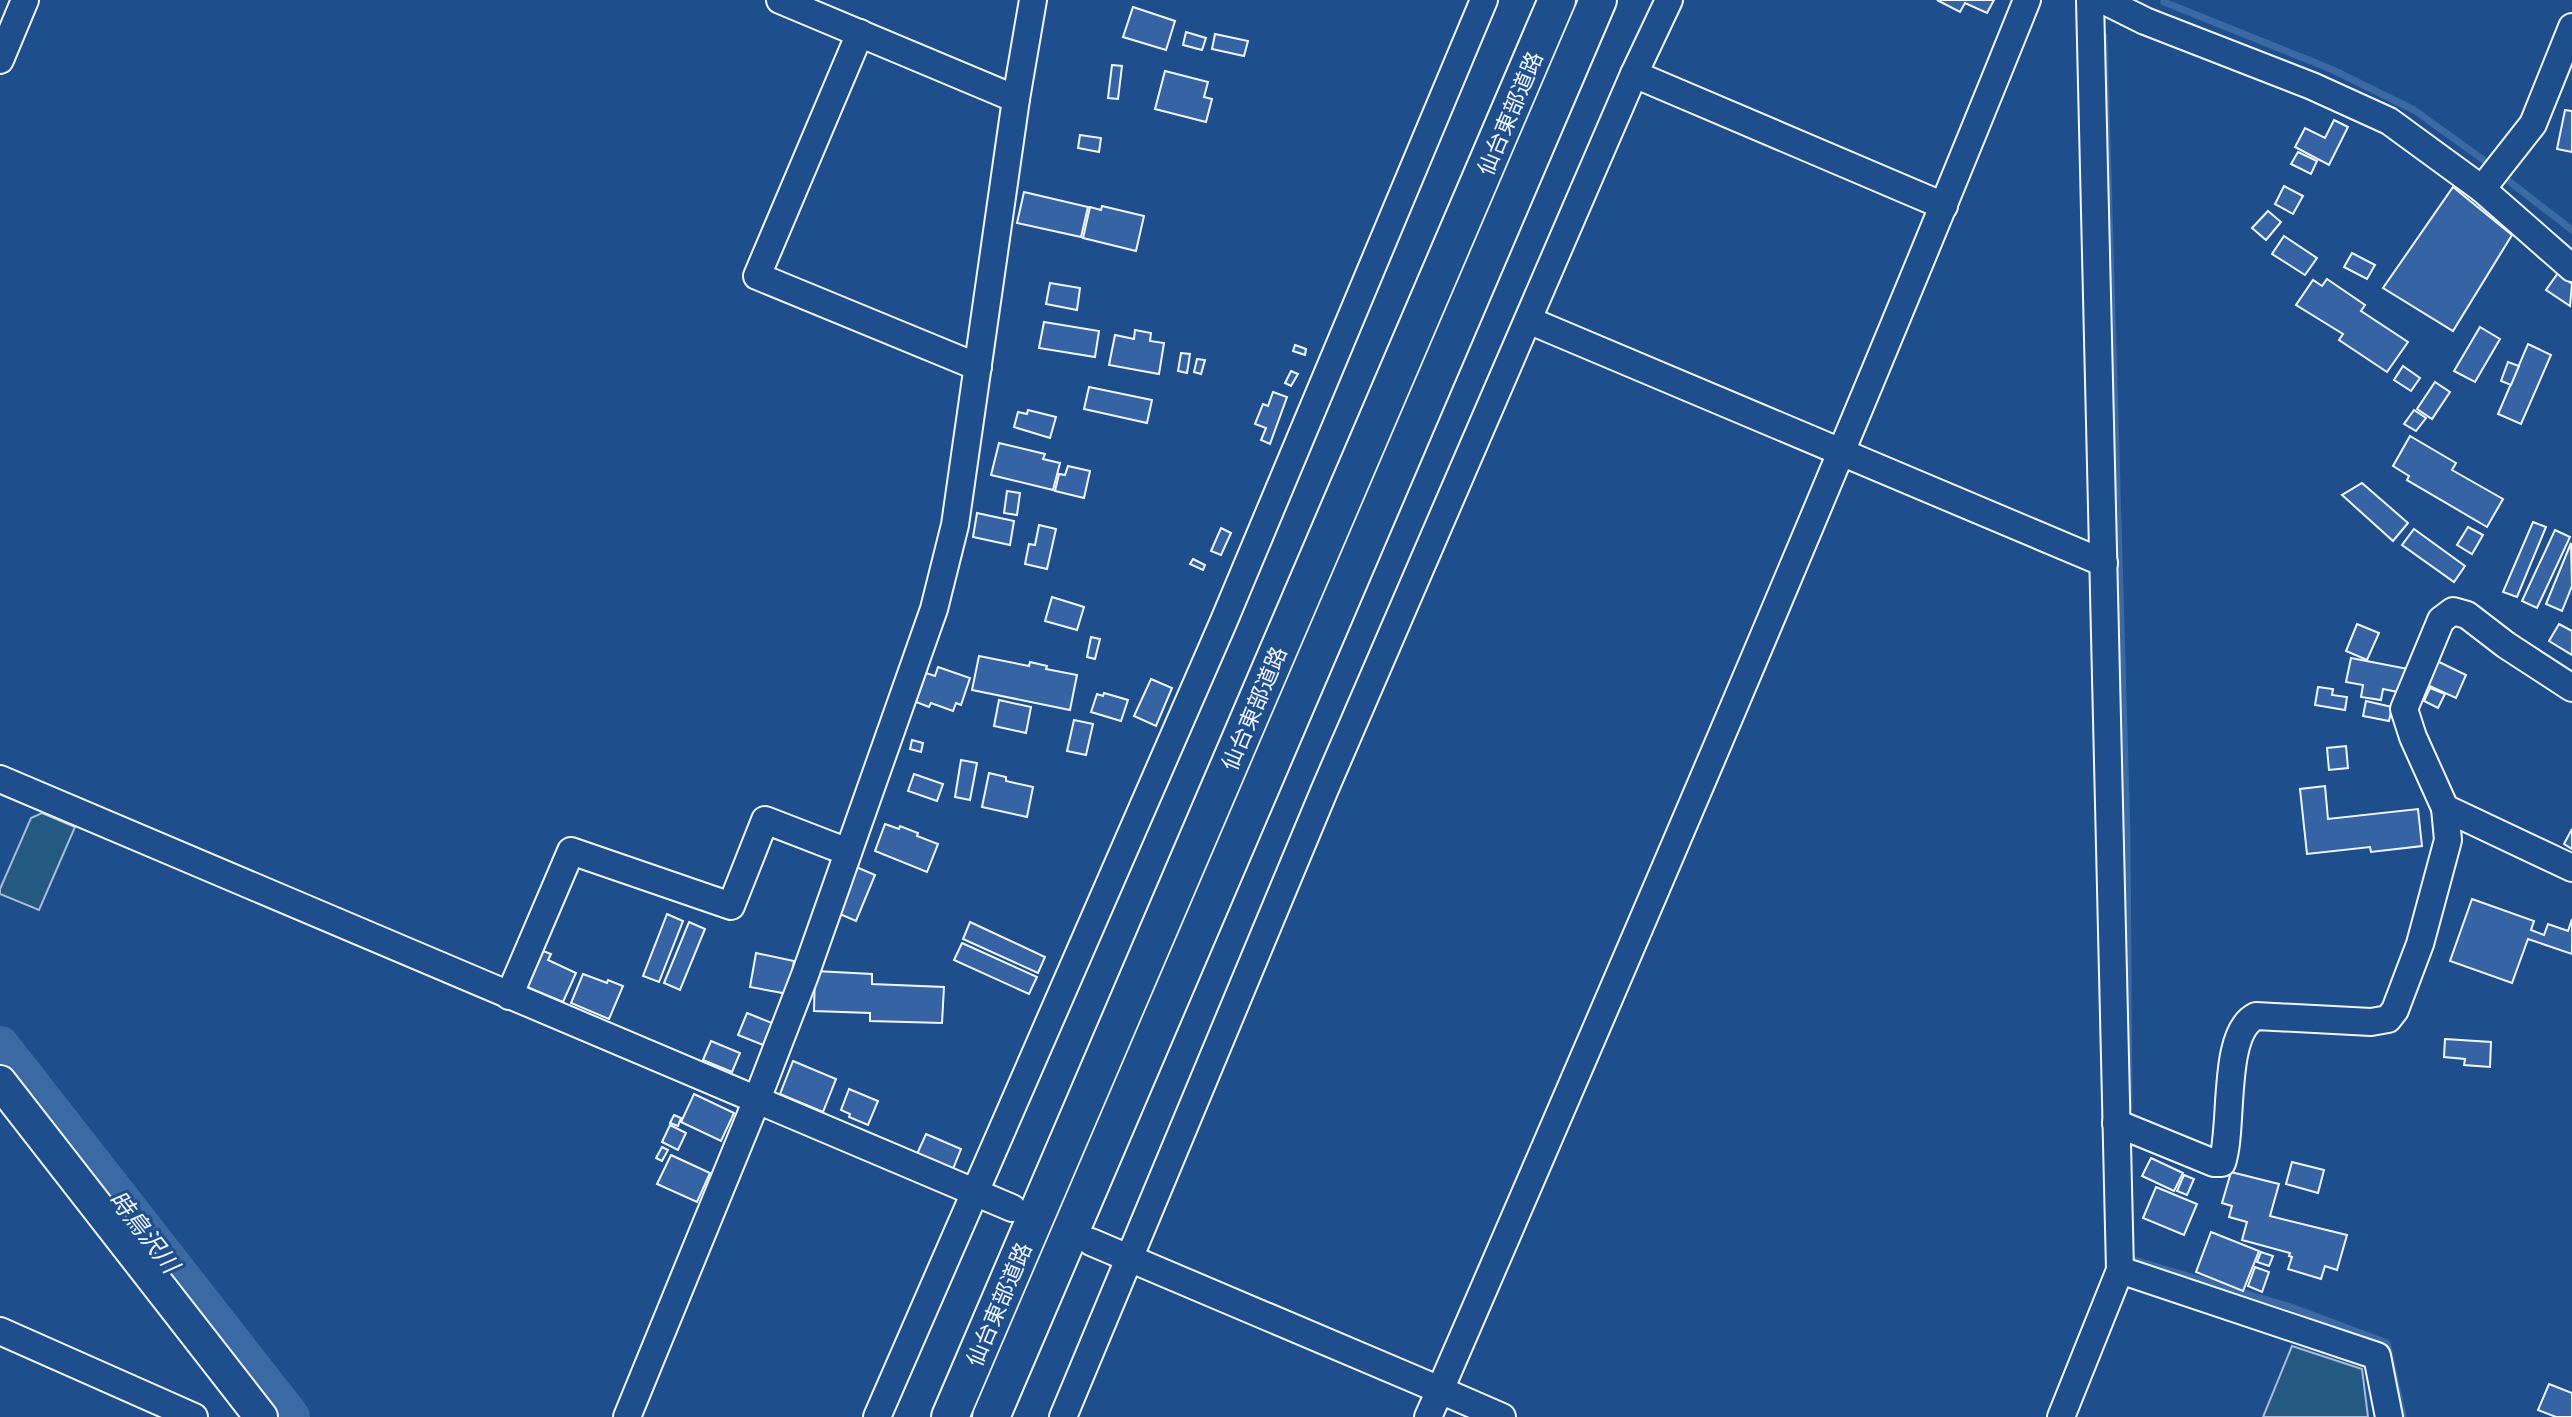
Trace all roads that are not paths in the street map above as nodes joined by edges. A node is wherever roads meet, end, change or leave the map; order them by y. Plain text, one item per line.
1 (25, 0) edge
2 (780, 0) edge
3 (1033, 0) edge
4 (1484, 0) edge
5 (1557, 0) edge
6 (1598, 0) edge
7 (1669, 0) edge
8 (2027, 0) edge
9 (2090, 0) edge
10 (2103, 0) edge
11 (2145, 10) edge
12 (2572, 27) edge
13 (860, 33) junction
14 (0, 60) edge
15 (1634, 74) junction
16 (1016, 99) junction
17 (2491, 178) junction
18 (1944, 206) junction
19 (2572, 268) edge
20 (1528, 320) junction
21 (978, 367) junction
22 (1840, 451) junction
23 (2104, 563) junction
24 (2572, 688) edge
25 (0, 779) edge
26 (2445, 808) junction
27 (848, 852) junction
28 (2572, 868) edge
29 (509, 996) junction
30 (0, 1082) edge
31 (756, 1102) junction
32 (2116, 1123) junction
33 (976, 1192) junction
34 (1012, 1208) dead end
35 (1091, 1242) dead end
36 (1129, 1258) junction
37 (2120, 1270) junction
38 (0, 1331) edge
39 (1440, 1390) junction
40 (194, 1417) edge
41 (261, 1417) edge
42 (627, 1417) edge
43 (877, 1417) edge
44 (950, 1417) edge
45 (991, 1417) edge
46 (1063, 1417) edge
47 (1428, 1417) edge
48 (1502, 1417) edge
49 (2061, 1417) edge
50 (2389, 1417) edge

1 - 14 street
2 - 13 street
3 - 16 street
4 - 33 street
5 - 44 highway, 仙台東部道路
6 - 45 highway, 仙台東部道路
7 - 15 street
8 - 18 street
9 - 23 street
10 - 11 street
11 - 17 street
12 - 17 street
13 - 16 street
13 - 21 street
15 - 18 street
15 - 20 street
16 - 21 street
17 - 19 street
18 - 22 street
20 - 22 street
20 - 36 street
21 - 27 street
22 - 23 street
22 - 39 street
23 - 32 street
24 - 26 street
25 - 29 street
26 - 28 street
26 - 32 street
27 - 29 street
27 - 31 street
29 - 31 street
30 - 41 main road
31 - 33 street
31 - 42 street
32 - 37 street
33 - 34 street
33 - 43 street
35 - 36 street
36 - 39 street
36 - 46 street
37 - 49 street
37 - 50 street
38 - 40 street
39 - 47 street
39 - 48 street

